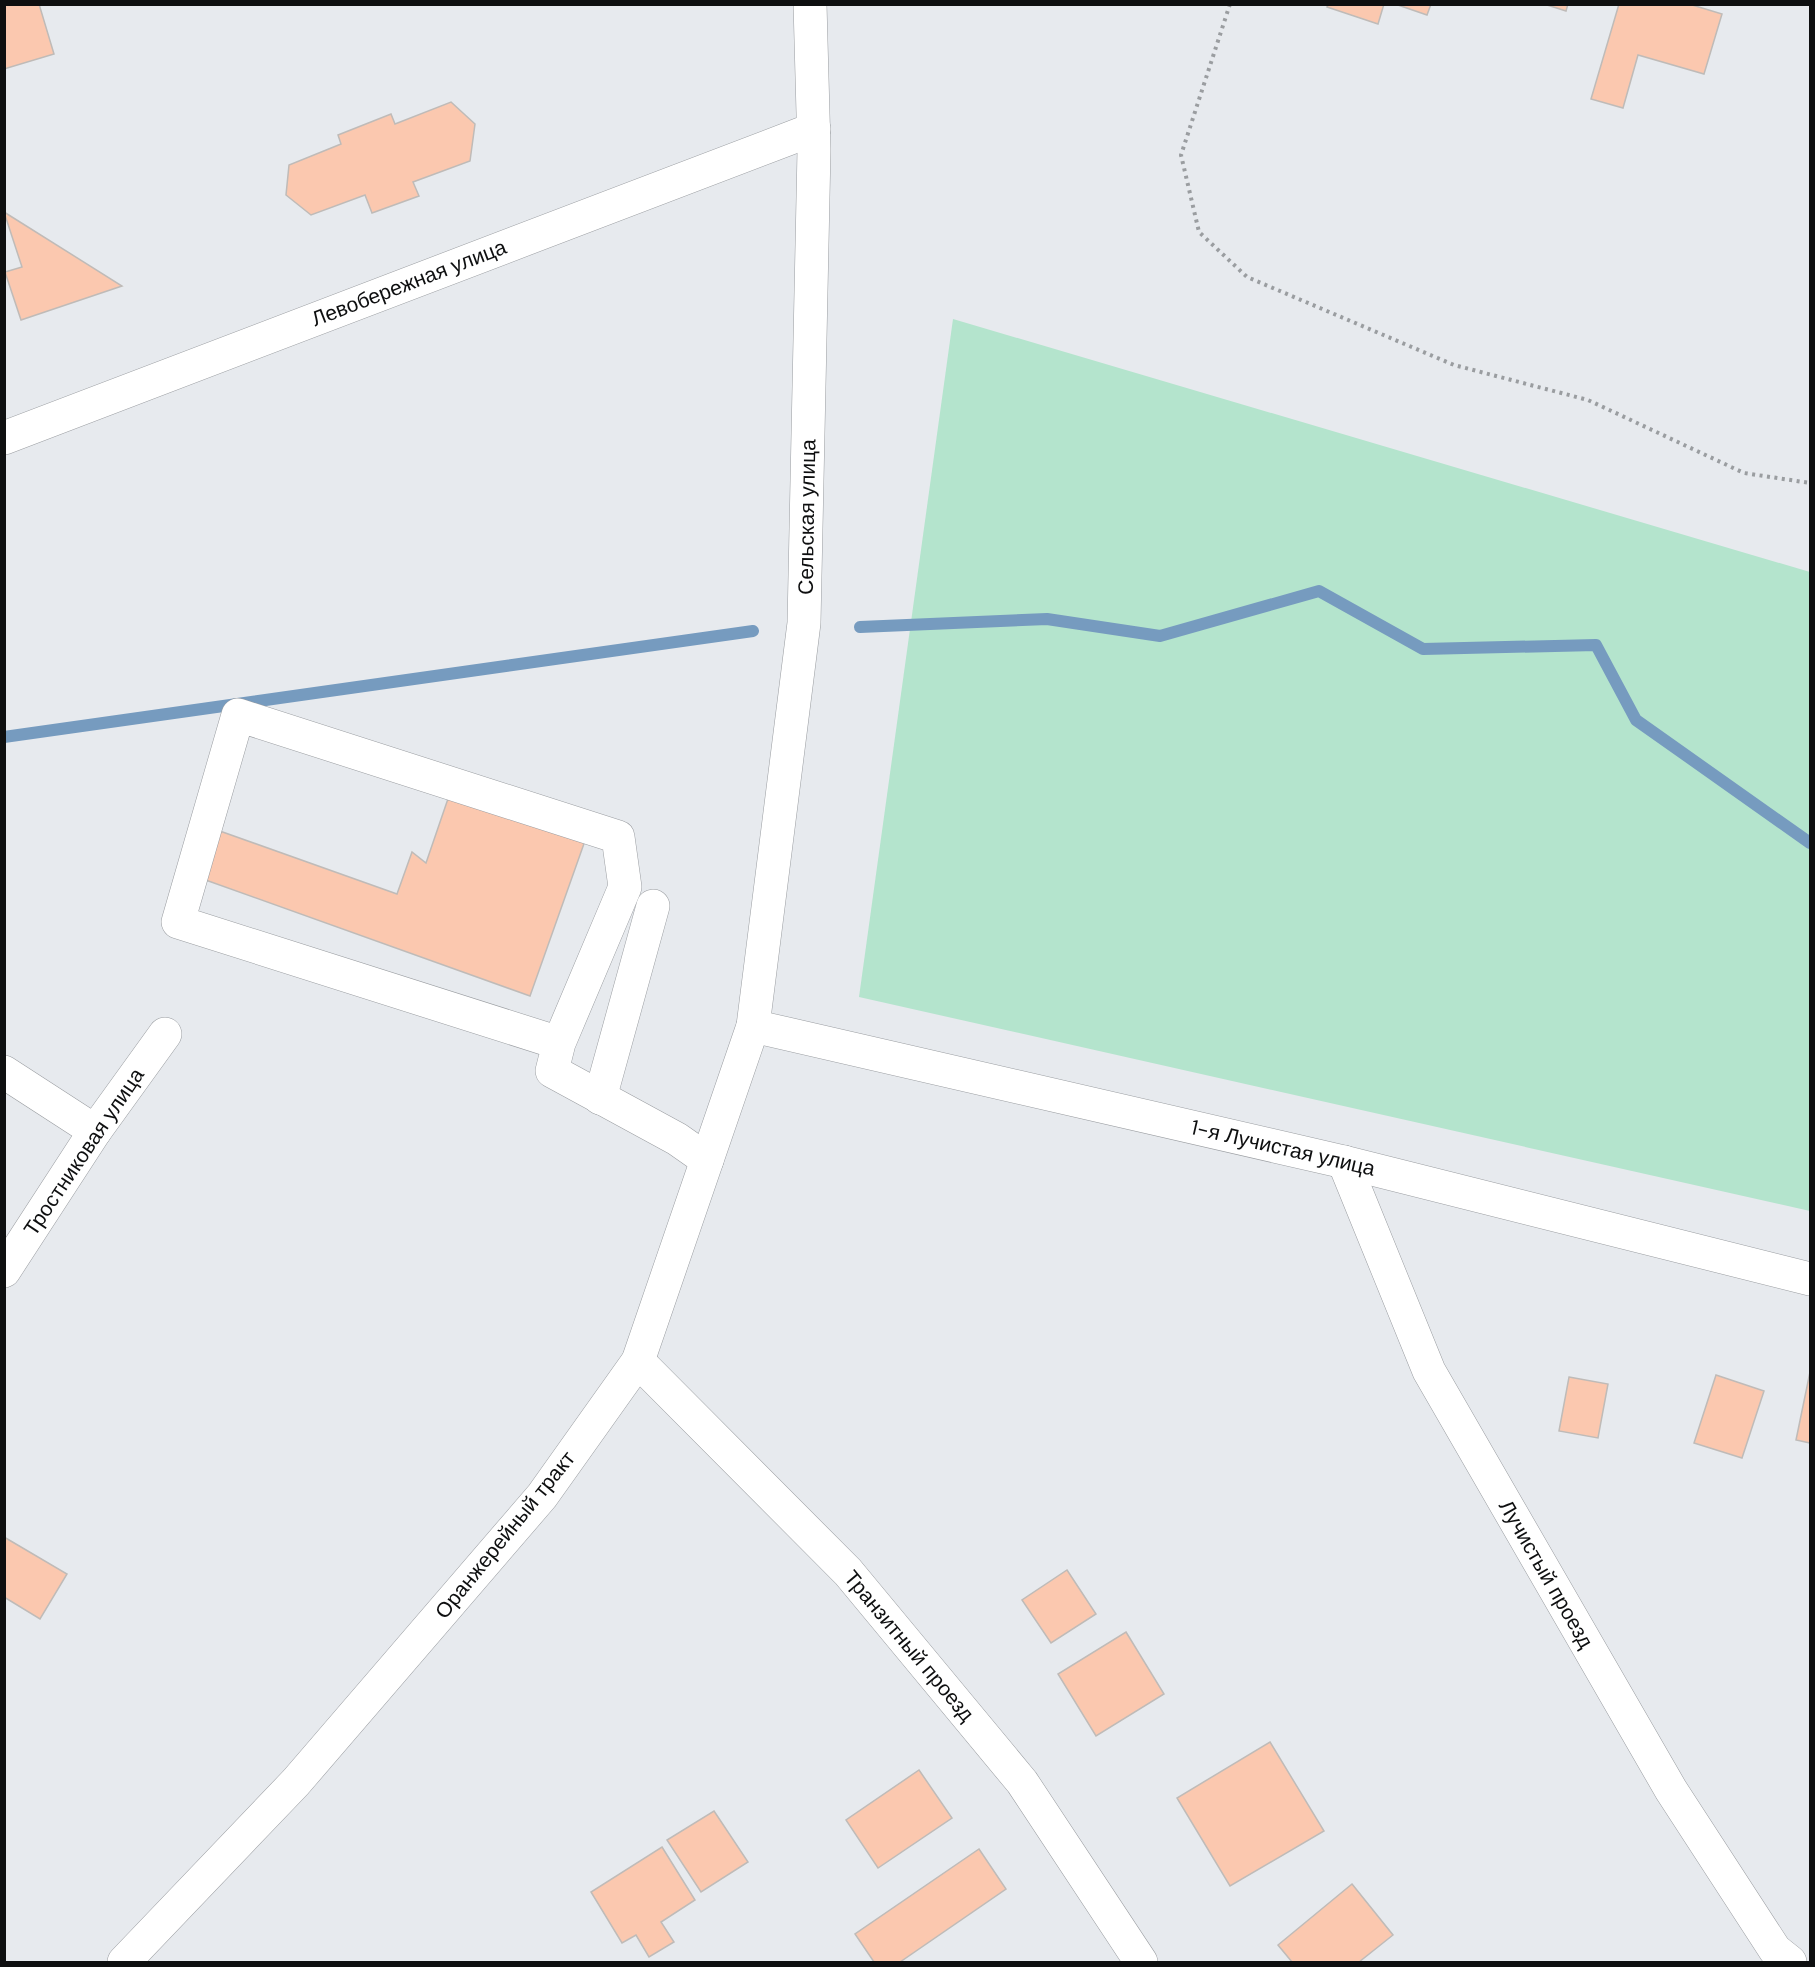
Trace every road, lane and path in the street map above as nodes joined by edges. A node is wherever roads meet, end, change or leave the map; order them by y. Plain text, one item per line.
1 (810, 4) edge
2 (1230, 4) edge
3 (814, 129) junction
4 (4, 438) edge
5 (1810, 483) edge
6 (653, 906) dead end
7 (753, 1026) junction
8 (165, 1034) dead end
9 (559, 1043) junction
10 (4, 1072) edge
11 (600, 1098) junction
12 (95, 1131) junction
13 (707, 1160) junction
14 (1344, 1162) junction
15 (4, 1270) edge
16 (1810, 1280) edge
17 (638, 1361) junction
18 (124, 1962) edge
19 (1141, 1962) edge
20 (1790, 1962) edge

1 - 3 street, Сельская улица
2 - 5 path
3 - 4 street, Левобережная улица
3 - 7 street, Сельская улица
6 - 11 street
7 - 13 street, Оранжерейный тракт
7 - 14 street, 1-я Лучистая улица
8 - 12 street, Тростниковая улица
9 - 9 street
9 - 11 street
10 - 12 street
11 - 13 street
12 - 15 street, Тростниковая улица
13 - 17 street, Оранжерейный тракт
14 - 16 street, 1-я Лучистая улица
14 - 20 street, Лучистый проезд
17 - 18 street, Оранжерейный тракт
17 - 19 street, Транзитный проезд

